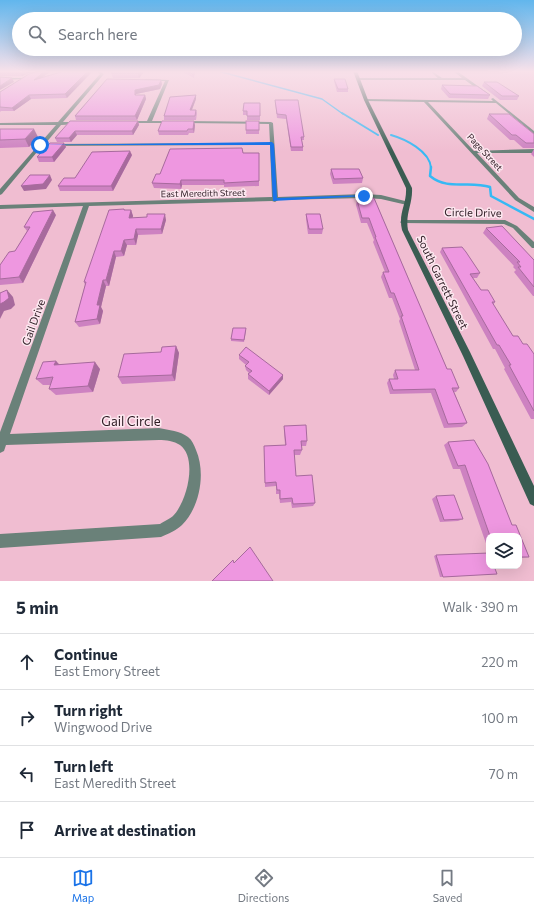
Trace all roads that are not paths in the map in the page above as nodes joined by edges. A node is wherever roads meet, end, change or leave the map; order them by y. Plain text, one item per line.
1 (82, 98) edge
2 (159, 98) edge
3 (492, 98) edge
4 (366, 100) joint
5 (426, 102) junction
6 (497, 102) junction
7 (87, 122) edge
8 (120, 122) edge
9 (149, 122) junction
10 (0, 124) edge
11 (60, 124) junction
12 (534, 133) edge
13 (272, 144) junction
14 (40, 145) junction
15 (534, 151) edge
16 (474, 152) junction
17 (0, 193) edge
18 (275, 200) junction
19 (406, 203) junction
20 (88, 204) junction
21 (0, 207) edge
22 (534, 210) edge
23 (403, 222) junction
24 (534, 246) edge
25 (1, 444) edge
26 (534, 500) edge
27 (0, 541) edge

1 - 11 street
2 - 9 street
3 - 6 street
4 - 5 street
4 - 19 street
5 - 6 street
5 - 16 street, Page Street
6 - 12 street
7 - 11 street
8 - 9 street
9 - 13 street
10 - 11 street
11 - 14 street
13 - 14 street
13 - 18 street
14 - 17 street
15 - 16 street
16 - 22 street, Page Street
18 - 19 street, East Meredith Street
18 - 20 street, East Meredith Street
19 - 23 street
20 - 21 street, East Meredith Street
20 - 25 street, Gail Drive
23 - 24 street, Circle Drive
23 - 26 street, South Garrett Street
25 - 27 street, Gail Circle

